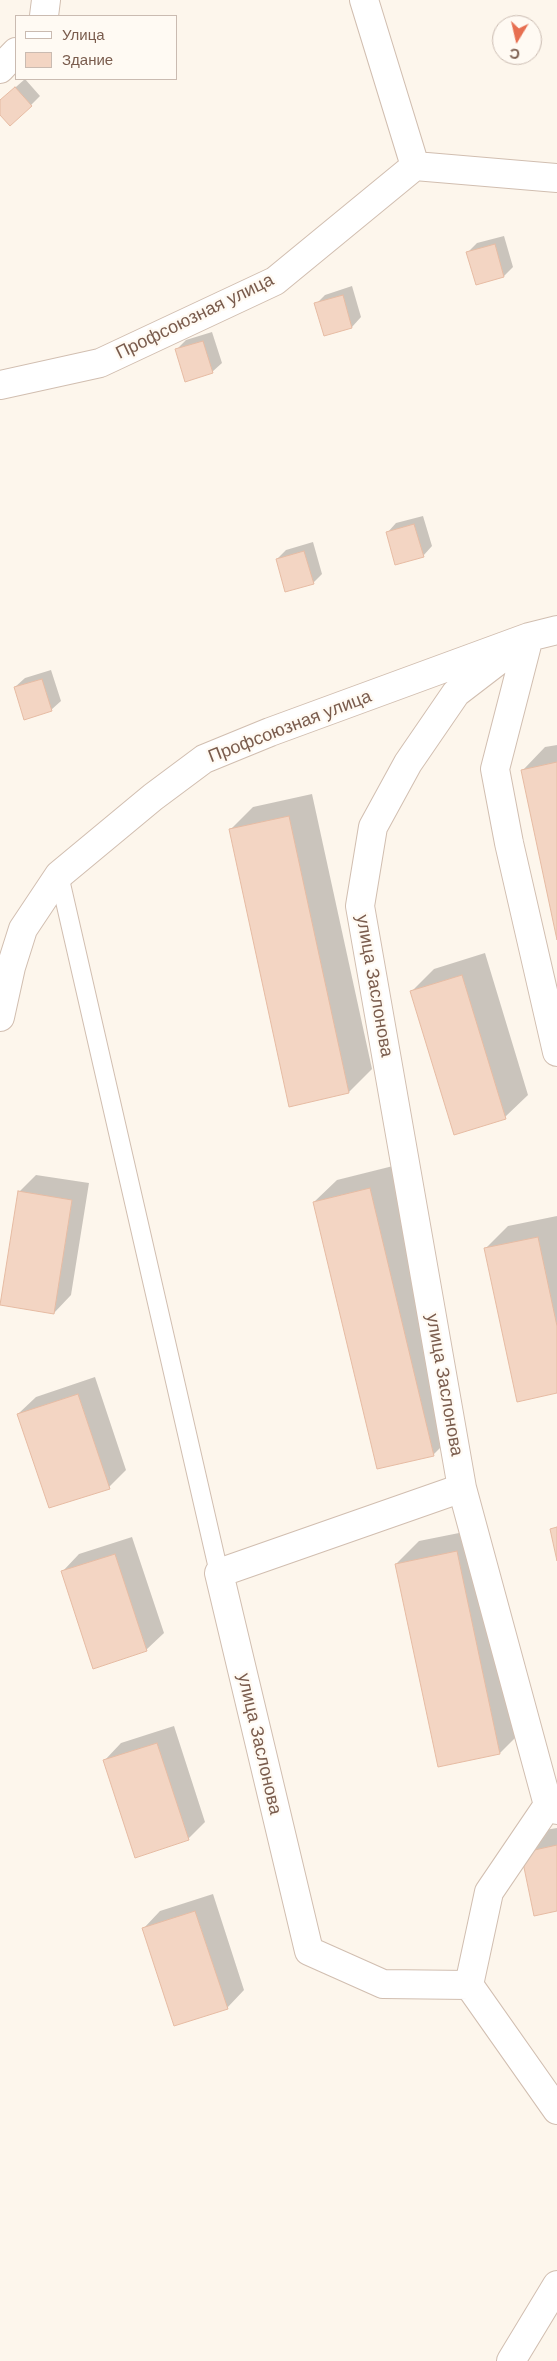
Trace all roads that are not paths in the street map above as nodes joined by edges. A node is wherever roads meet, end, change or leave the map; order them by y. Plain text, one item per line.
1 (46, 0) edge
2 (364, 0) edge
3 (44, 15) edge
4 (15, 53) edge
5 (0, 68) edge
6 (415, 166) junction
7 (557, 178) edge
8 (0, 385) edge
9 (557, 630) edge
10 (529, 637) junction
11 (59, 875) junction
12 (0, 1017) edge
13 (557, 1052) edge
14 (462, 1488) junction
15 (219, 1573) junction
16 (553, 1807) edge
17 (469, 1985) junction
18 (557, 2110) edge
19 (557, 2285) edge
20 (511, 2361) edge

1 - 3 street
2 - 6 street
4 - 5 street
6 - 7 street
6 - 8 street, Профсоюзная улица
9 - 10 street, Профсоюзная улица
10 - 11 street, Профсоюзная улица
10 - 13 street
10 - 14 street, улица Заслонова
11 - 12 street, Профсоюзная улица
11 - 15 lane, улица Заслонова
14 - 15 street
14 - 16 street, улица Заслонова
15 - 17 street, улица Заслонова
16 - 17 street, улица Заслонова
17 - 18 street
19 - 20 street

